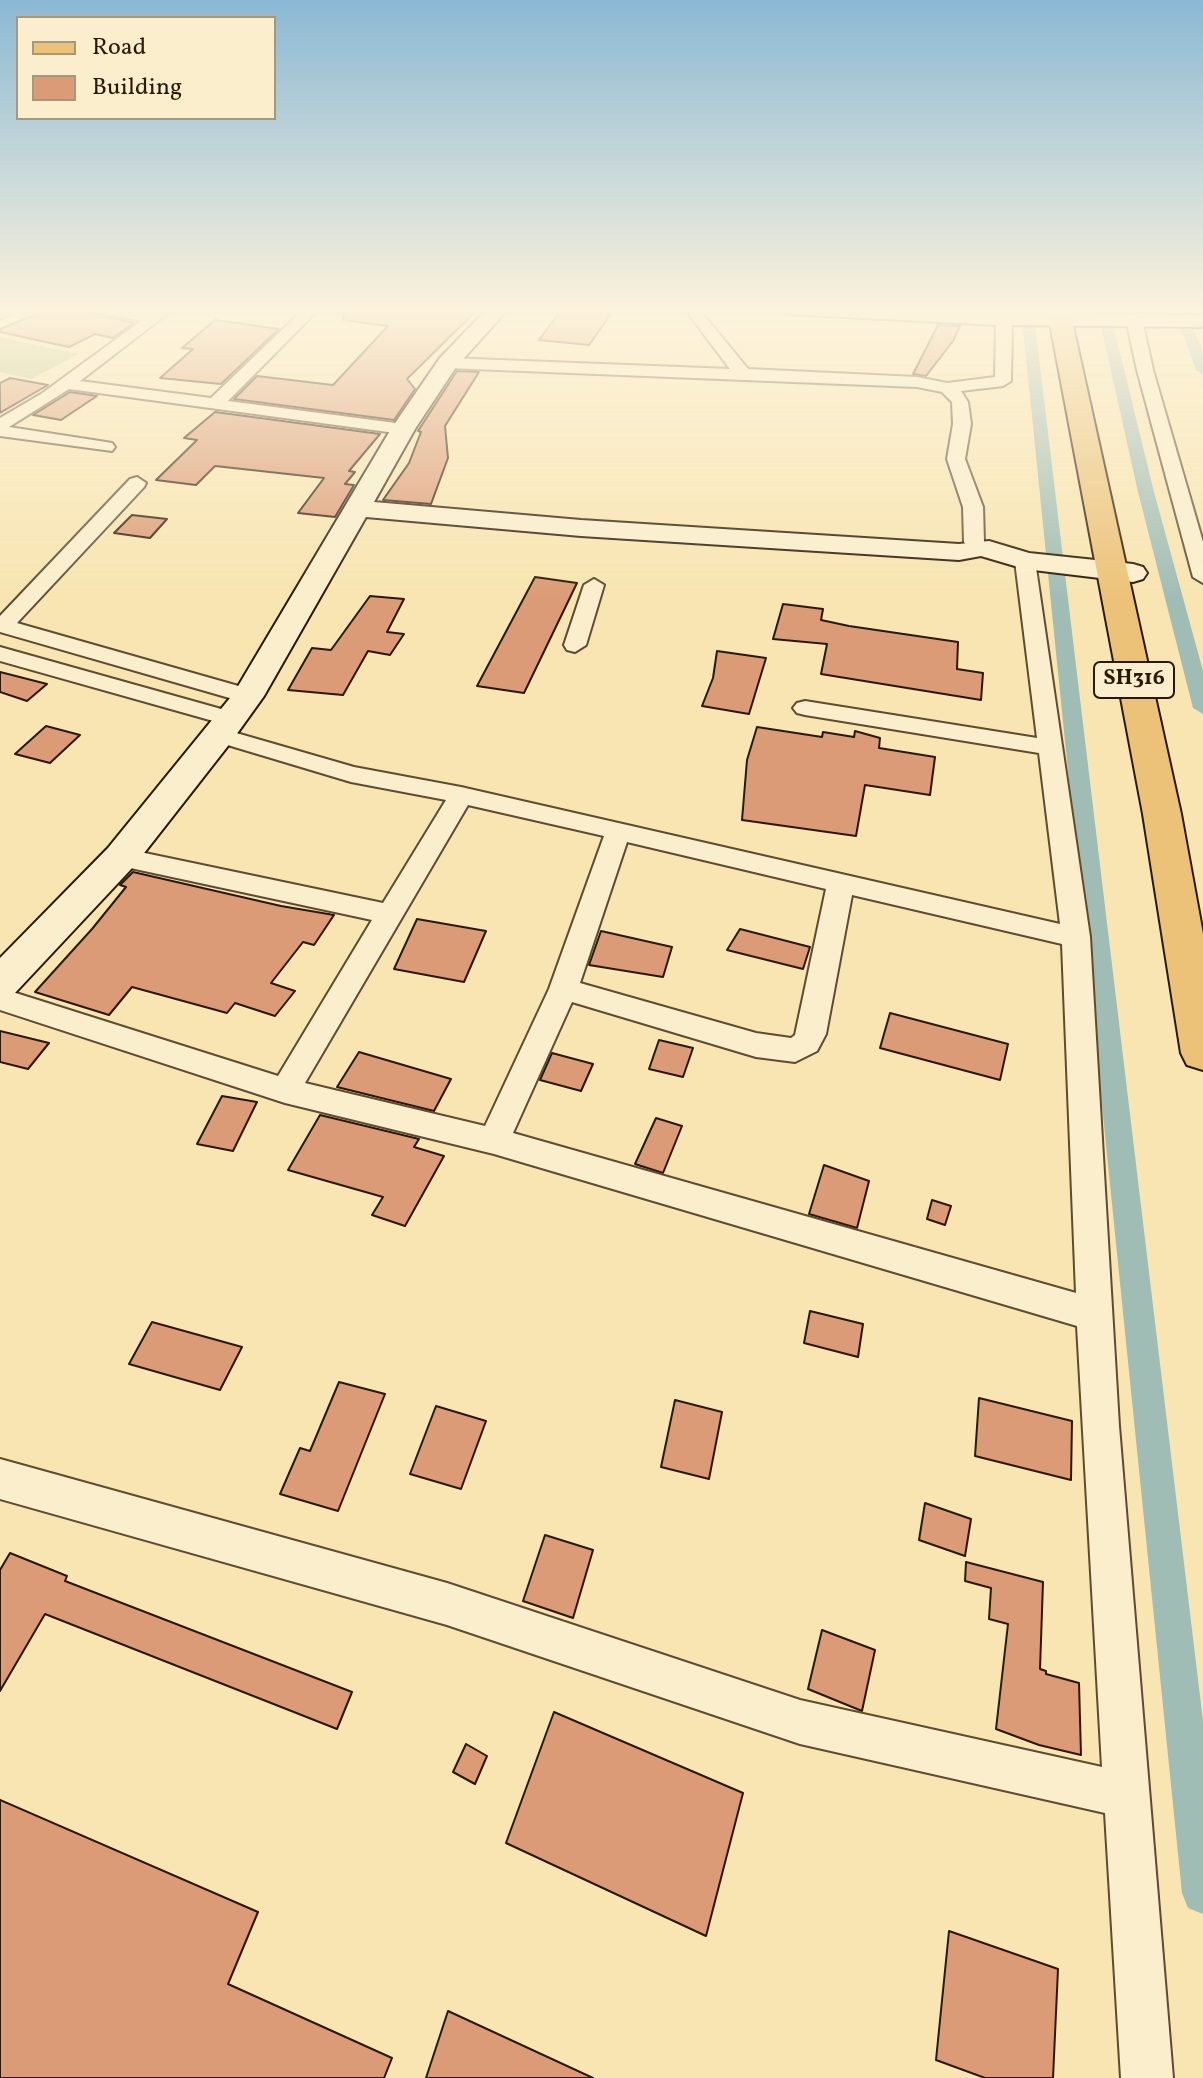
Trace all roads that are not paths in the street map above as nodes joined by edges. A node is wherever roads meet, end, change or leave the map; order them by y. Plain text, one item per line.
1 (33, 405) edge
2 (214, 405) edge
3 (419, 405) edge
4 (960, 405) edge
5 (1095, 405) edge
6 (1155, 405) edge
7 (0, 425) edge
8 (403, 429) junction
9 (0, 431) edge
10 (106, 447) dead end
11 (137, 483) dead end
12 (357, 508) junction
13 (983, 548) junction
14 (1031, 556) junction
15 (1113, 561) junction
16 (1203, 577) edge
17 (594, 585) dead end
18 (2, 634) edge
19 (575, 645) dead end
20 (805, 708) dead end
21 (233, 716) junction
22 (1050, 747) junction
23 (461, 795) junction
24 (618, 832) junction
25 (121, 857) junction
26 (841, 883) junction
27 (1203, 902) edge
28 (392, 915) junction
29 (1076, 937) junction
30 (0, 983) edge
31 (563, 989) junction
32 (0, 999) edge
33 (1203, 1053) edge
34 (285, 1091) junction
35 (494, 1141) junction
36 (1095, 1315) junction
37 (0, 1479) edge
38 (1127, 1795) junction
39 (1147, 2078) edge

1 - 7 street
2 - 8 street
3 - 8 street
4 - 13 street
5 - 15 main road, SH316
6 - 16 street
8 - 12 street
9 - 10 street
11 - 18 street
12 - 13 street
12 - 21 street
13 - 14 street
14 - 15 street
14 - 22 street
15 - 27 main road, SH316
15 - 33 main road, SH316
17 - 19 street
18 - 21 street
20 - 22 street
21 - 23 street
21 - 25 street
22 - 29 street
23 - 24 street
23 - 28 street
24 - 26 street
24 - 31 street
25 - 28 street
25 - 30 street
26 - 29 street
26 - 31 street
28 - 34 street
29 - 36 street
31 - 35 street
32 - 34 street
34 - 35 street
35 - 36 street
36 - 38 street
37 - 38 street
38 - 39 street

